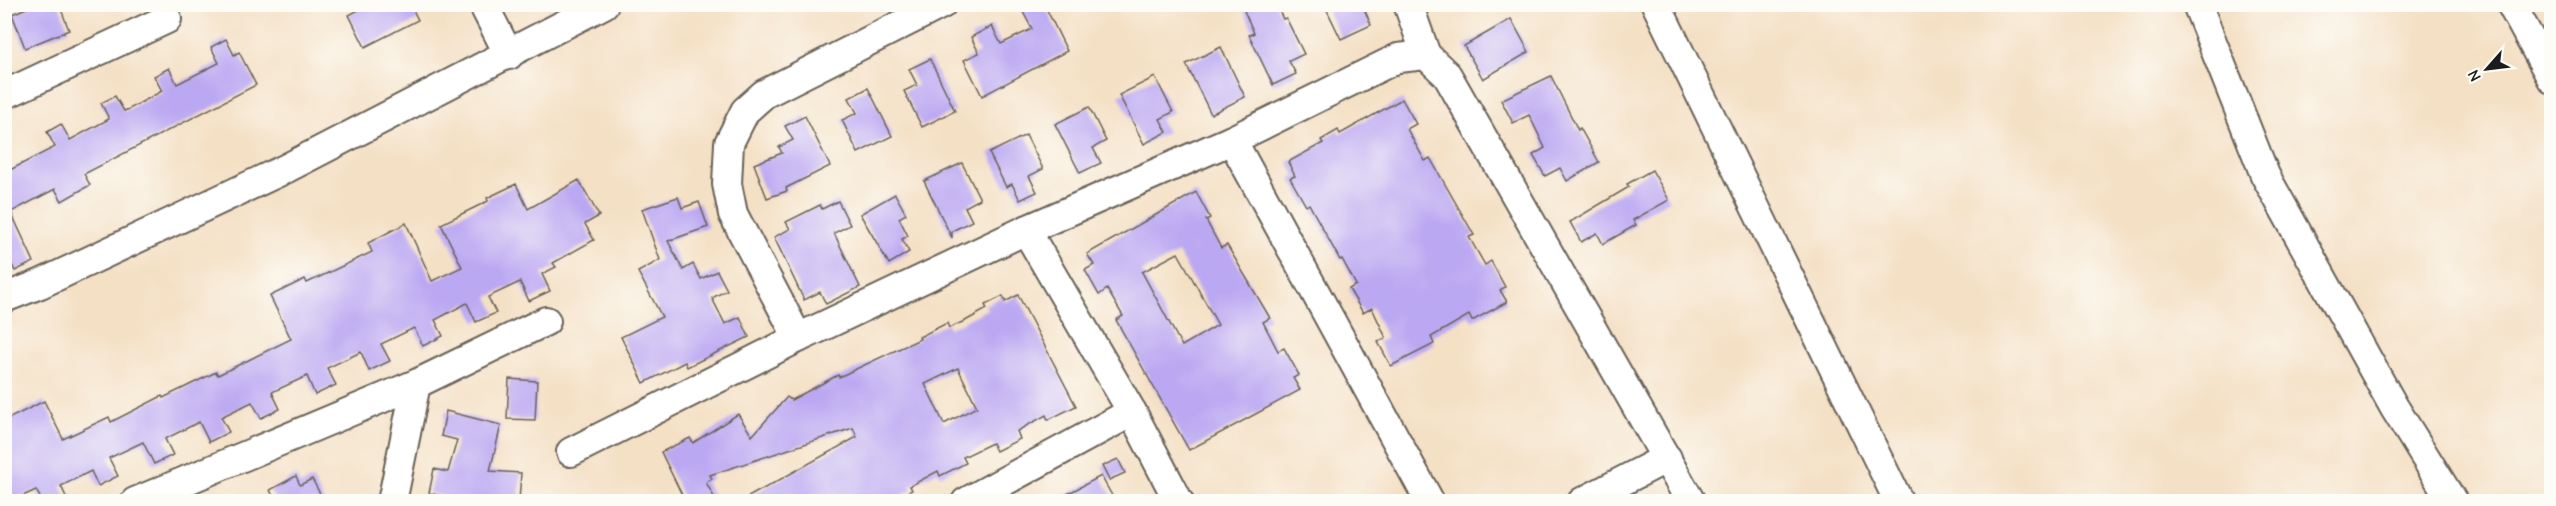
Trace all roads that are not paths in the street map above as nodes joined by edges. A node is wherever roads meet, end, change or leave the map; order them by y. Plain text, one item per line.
1 (483, 4) edge
2 (604, 4) edge
3 (942, 4) edge
4 (1408, 4) edge
5 (1656, 4) edge
6 (2197, 4) edge
7 (2511, 4) edge
8 (167, 19) dead end
9 (509, 55) junction
10 (1426, 55) junction
11 (2552, 79) edge
12 (4, 95) edge
13 (1232, 140) junction
14 (1026, 230) junction
15 (4, 298) edge
16 (546, 321) dead end
17 (798, 338) junction
18 (416, 384) junction
19 (1132, 411) junction
20 (571, 452) dead end
21 (1667, 458) junction
22 (135, 501) edge
23 (392, 501) edge
24 (966, 501) edge
25 (1179, 501) edge
26 (1430, 501) edge
27 (1582, 501) edge
28 (1691, 501) edge
29 (1899, 501) edge
30 (2454, 501) edge

1 - 9 street
2 - 9 street
3 - 17 street
4 - 10 street
5 - 29 street
6 - 30 street
7 - 11 street
8 - 12 street
9 - 15 street
10 - 13 street
10 - 21 street
13 - 14 street
13 - 26 street
14 - 17 street
14 - 19 street
16 - 18 street
17 - 20 street
18 - 22 street
18 - 23 street
19 - 24 street
19 - 25 street
21 - 27 street
21 - 28 street

